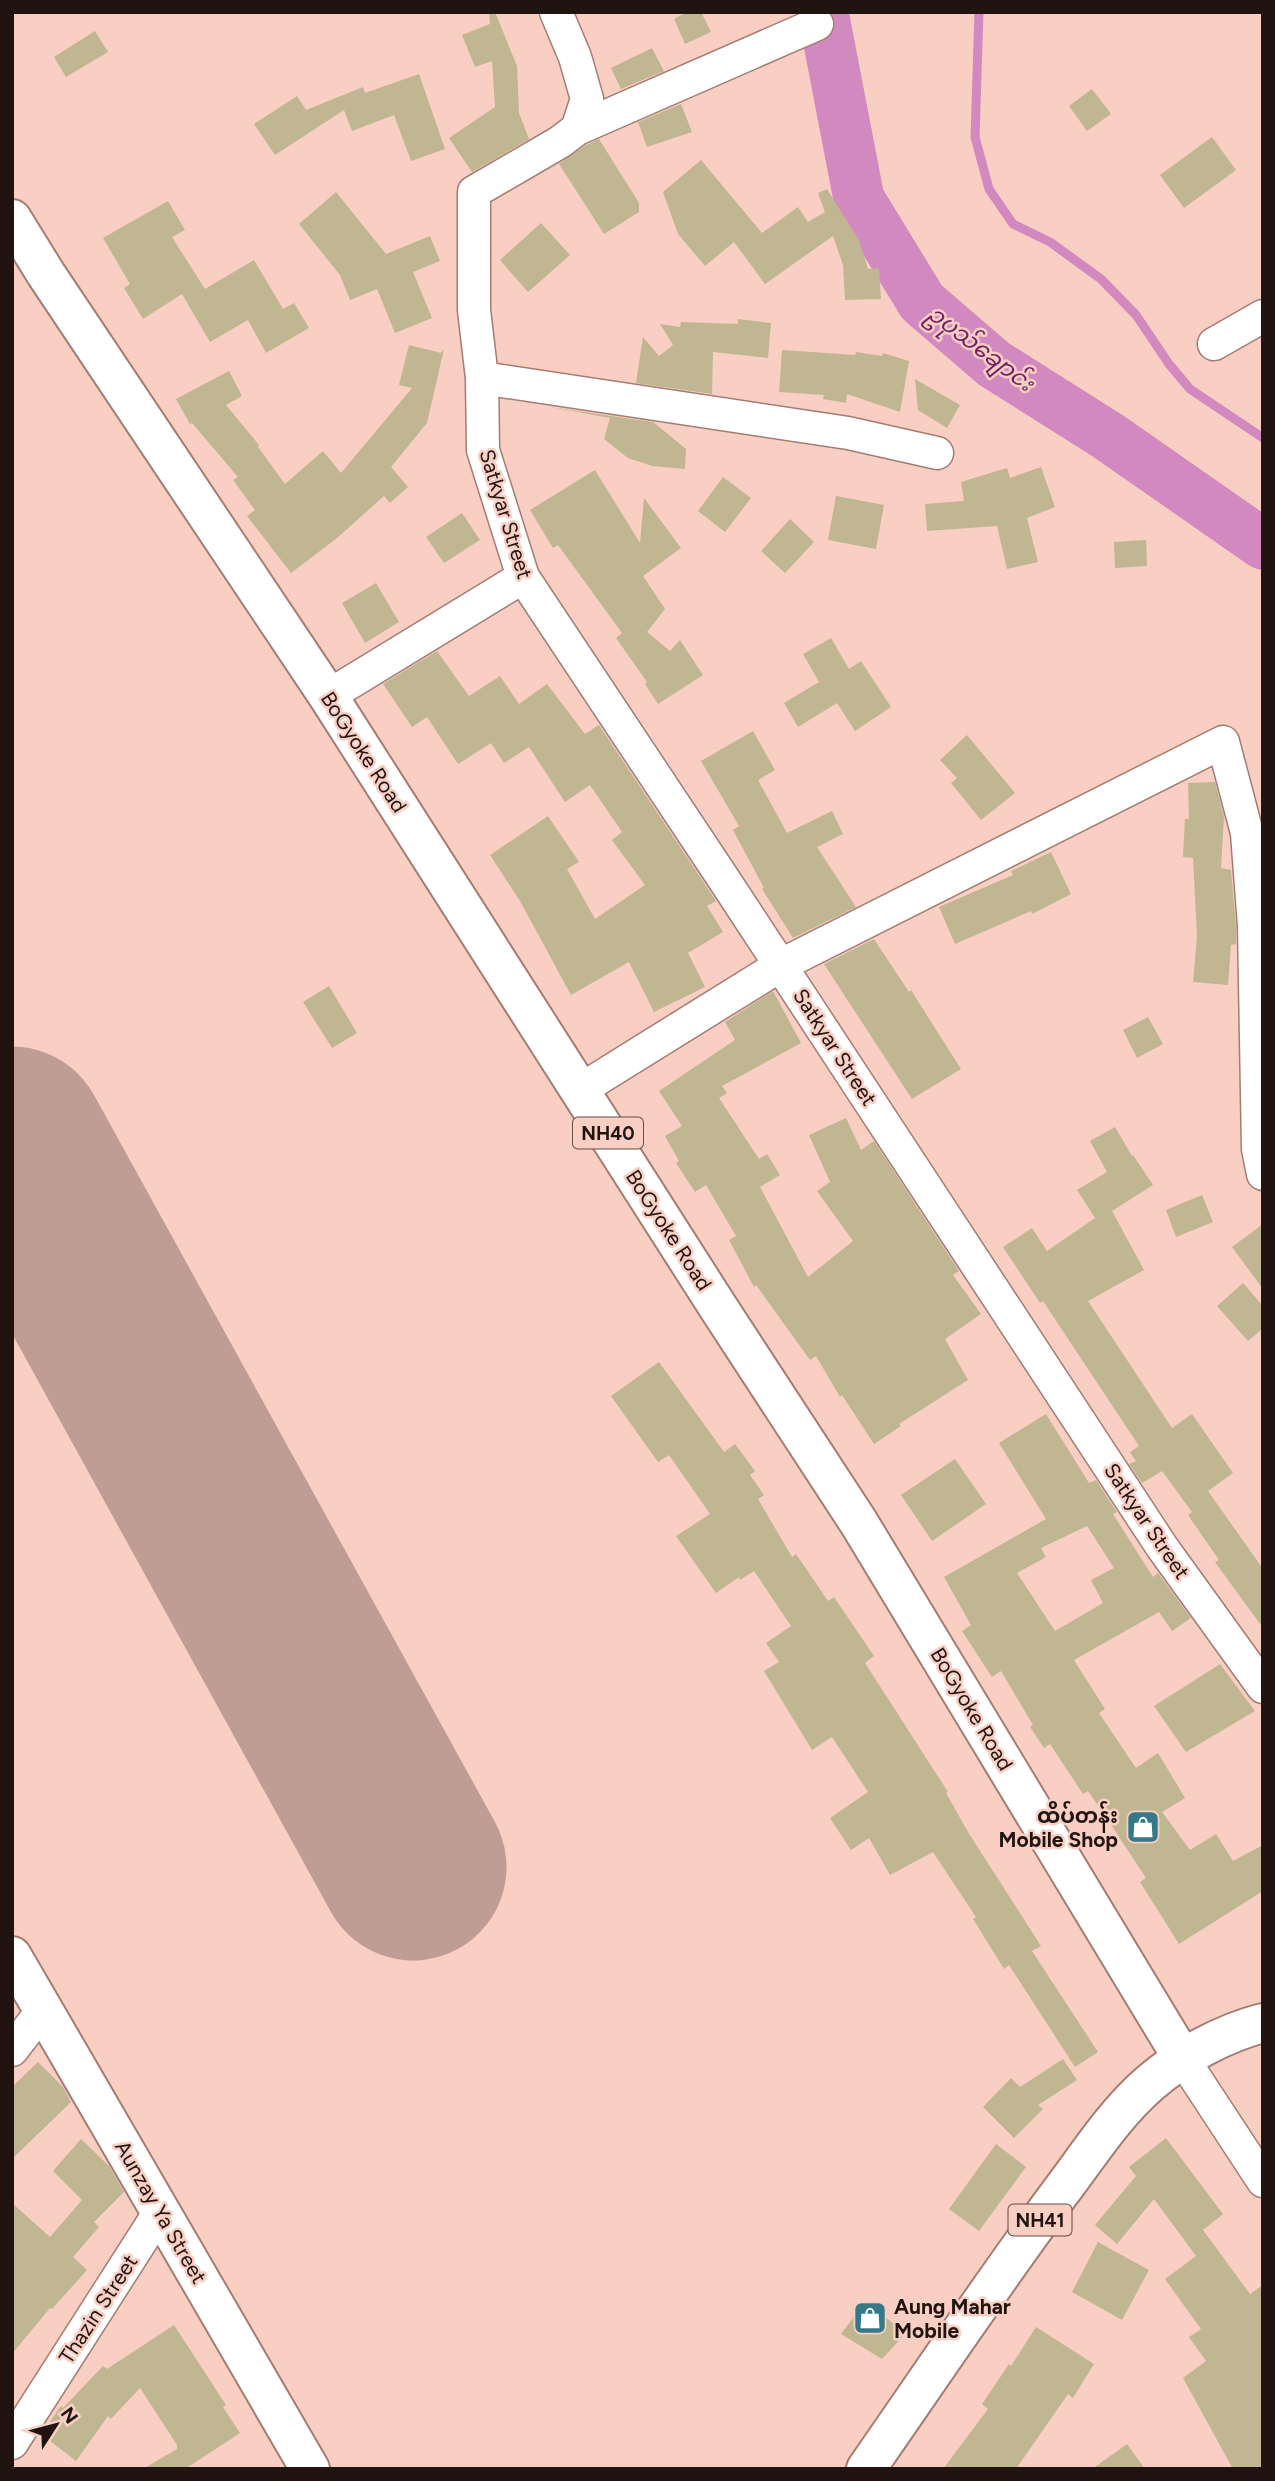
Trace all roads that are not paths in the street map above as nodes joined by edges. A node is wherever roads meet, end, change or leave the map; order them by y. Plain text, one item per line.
1 (556, 12) edge
2 (817, 24) dead end
3 (577, 130) junction
4 (12, 219) edge
5 (1263, 316) edge
6 (1214, 344) dead end
7 (482, 378) junction
8 (937, 453) dead end
9 (523, 578) junction
10 (328, 696) junction
11 (781, 965) junction
12 (580, 1090) junction
13 (1263, 1174) edge
14 (1263, 1687) edge
15 (12, 1956) edge
16 (43, 2010) junction
17 (1263, 2023) edge
18 (12, 2050) edge
19 (1183, 2060) junction
20 (1263, 2181) edge
21 (161, 2210) junction
22 (12, 2443) edge
23 (306, 2467) edge
24 (866, 2469) edge

1 - 3 street
2 - 3 street
3 - 7 street, Satkyar Street
4 - 10 main road, BoGyoke Road / NH40
5 - 6 street
7 - 8 street
7 - 9 street, Satkyar Street
9 - 10 street
9 - 11 street, Satkyar Street
10 - 12 main road, BoGyoke Road / NH40
11 - 12 street
11 - 13 street
11 - 14 street, Satkyar Street
12 - 19 main road, BoGyoke Road / NH40
15 - 16 main road, Aunzay Ya Street
16 - 18 street
16 - 21 main road, Aunzay Ya Street
17 - 19 main road, NH41
19 - 20 street, BoGyoke Road
19 - 24 main road, NH41
21 - 22 street, Thazin Street
21 - 23 main road, Aunzay Ya Street

